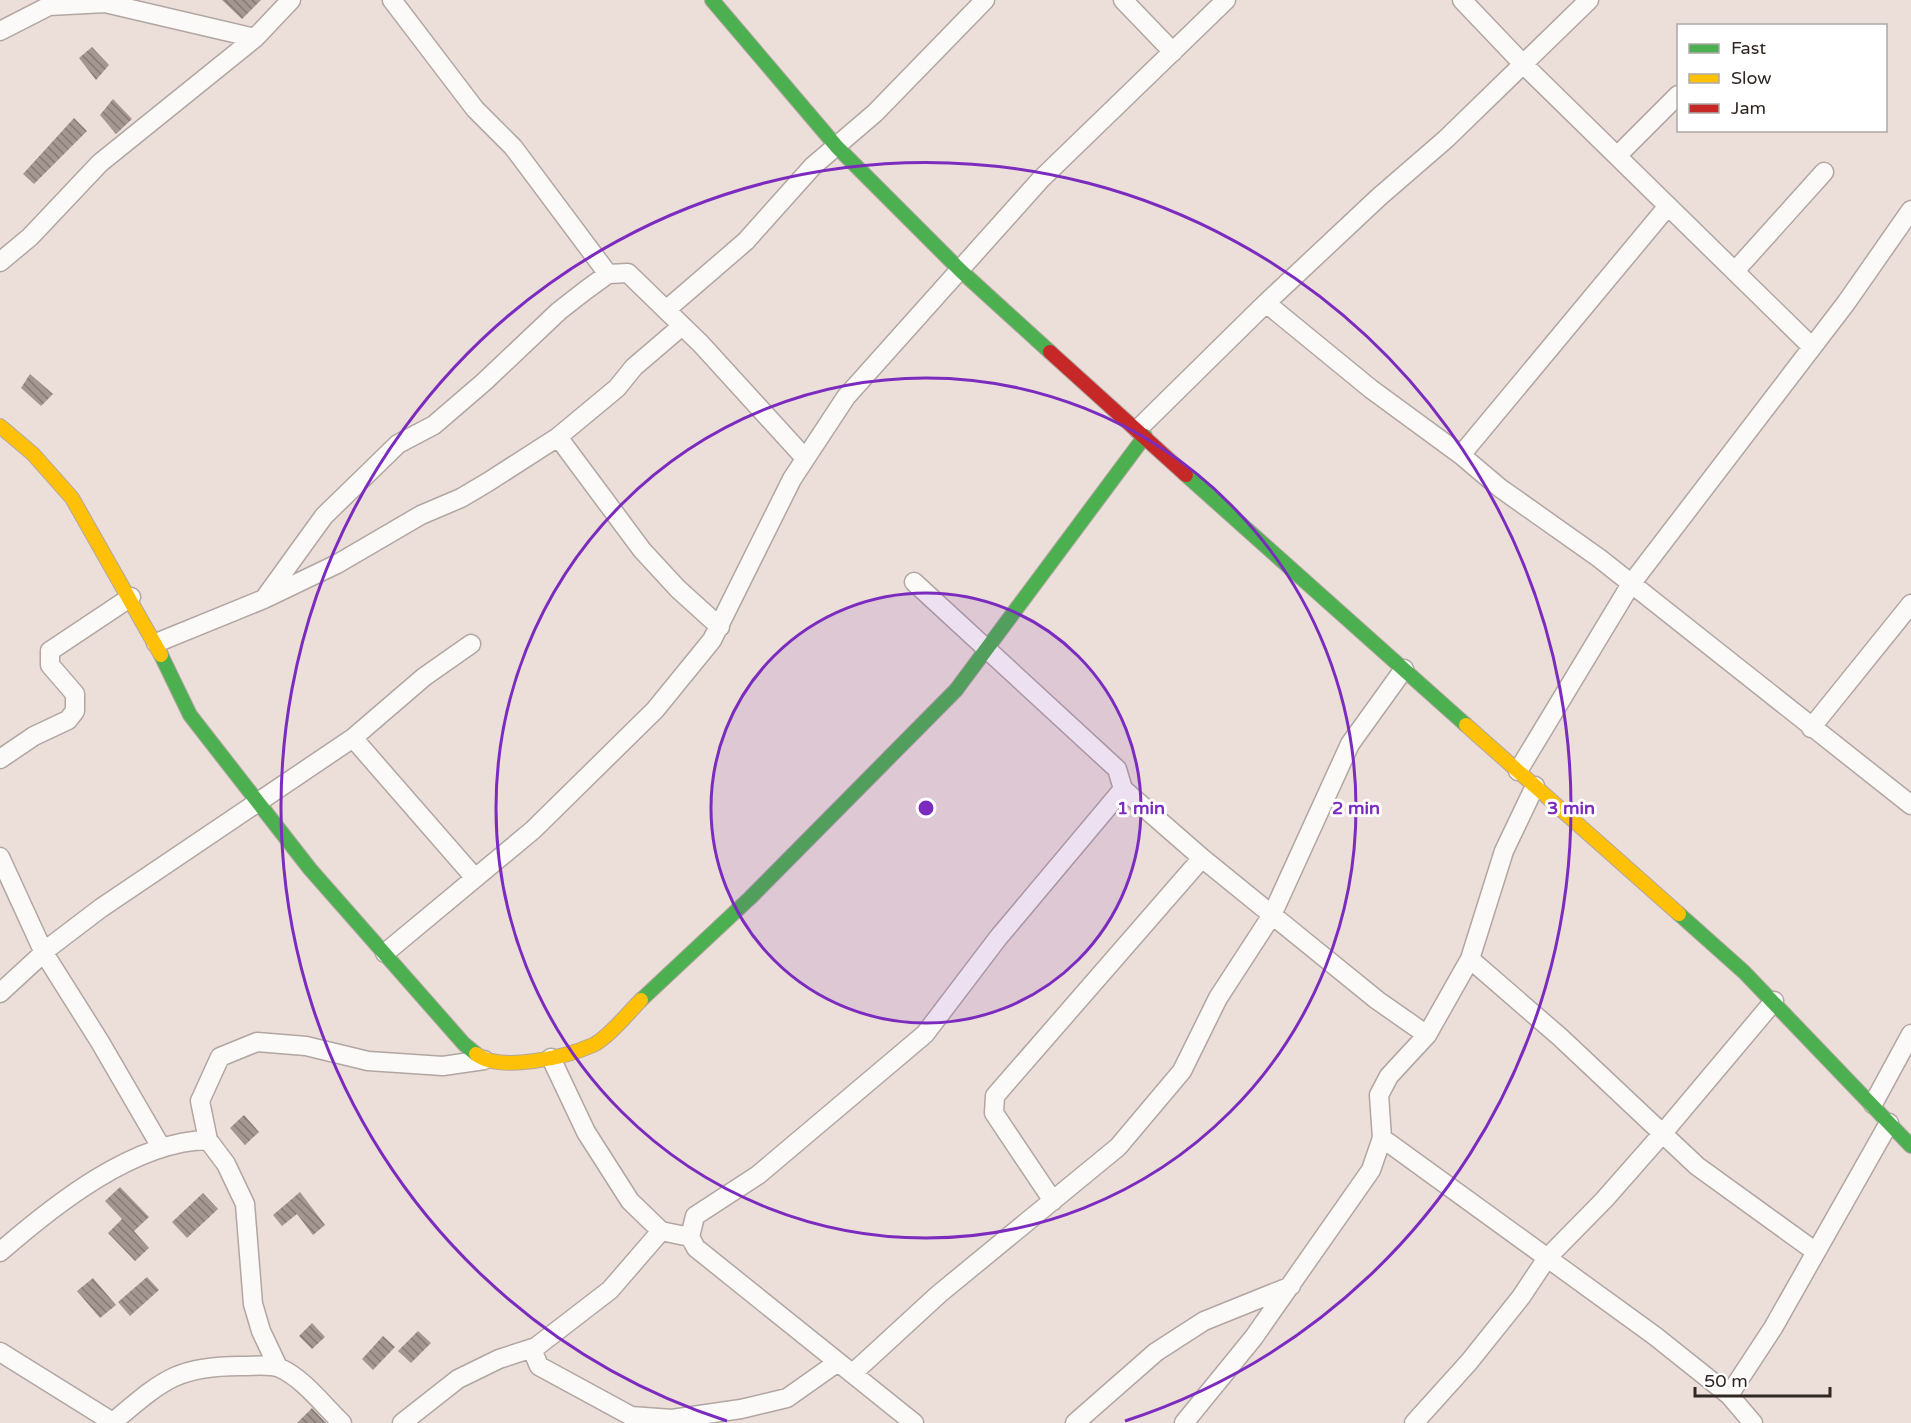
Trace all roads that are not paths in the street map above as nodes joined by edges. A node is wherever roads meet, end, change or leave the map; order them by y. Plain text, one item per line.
1 (291, 0) edge
2 (392, 0) edge
3 (712, 0) edge
4 (985, 0) edge
5 (1124, 0) edge
6 (1226, 0) edge
7 (1462, 0) edge
8 (1589, 0) edge
9 (0, 31) edge
10 (255, 38) junction
11 (1173, 52) junction
12 (1524, 64) junction
13 (1677, 95) edge
14 (837, 147) junction
15 (1617, 156) junction
16 (1824, 172) dead end
17 (1668, 206) junction
18 (1911, 210) edge
19 (0, 262) edge
20 (961, 272) junction
21 (1735, 272) junction
22 (608, 274) junction
23 (1266, 303) junction
24 (666, 310) junction
25 (681, 326) junction
26 (1812, 347) junction
27 (0, 426) edge
28 (1142, 433) junction
29 (558, 437) junction
30 (1461, 455) junction
31 (804, 458) junction
32 (914, 582) dead end
33 (1631, 584) junction
34 (131, 597) junction
35 (264, 599) junction
36 (1911, 604) edge
37 (720, 627) junction
38 (156, 643) junction
39 (471, 644) dead end
40 (987, 650) junction
41 (1404, 669) junction
42 (1811, 728) junction
43 (353, 738) junction
44 (0, 759) edge
45 (1518, 771) junction
46 (1535, 786) junction
47 (1123, 789) junction
48 (258, 802) junction
49 (1911, 805) edge
50 (0, 857) edge
51 (1202, 858) junction
52 (475, 878) junction
53 (1272, 915) junction
54 (44, 953) junction
55 (385, 953) junction
56 (1470, 959) junction
57 (0, 993) edge
58 (1774, 1001) junction
59 (1911, 1034) edge
60 (1428, 1035) junction
61 (551, 1058) junction
62 (484, 1060) junction
63 (1873, 1104) junction
64 (1889, 1123) junction
65 (1663, 1133) junction
66 (1382, 1138) junction
67 (208, 1140) junction
68 (1911, 1146) edge
69 (160, 1147) junction
70 (1053, 1201) junction
71 (661, 1231) junction
72 (690, 1237) junction
73 (1, 1247) edge
74 (1816, 1252) junction
75 (1547, 1258) junction
76 (1291, 1286) junction
77 (536, 1347) junction
78 (0, 1352) edge
79 (838, 1362) junction
80 (278, 1367) junction
81 (853, 1373) junction
82 (1729, 1395) junction
83 (114, 1423) edge
84 (342, 1423) edge
85 (402, 1423) edge
86 (914, 1423) edge
87 (1075, 1423) edge
88 (1184, 1423) edge
89 (1414, 1423) edge
90 (1753, 1423) edge

1 - 10 street
2 - 22 street
3 - 14 street
4 - 14 street
5 - 11 street
6 - 11 street
7 - 12 street
8 - 12 street
9 - 10 street
10 - 19 street
11 - 20 street
12 - 15 street
12 - 23 street
13 - 15 street
14 - 20 street
14 - 24 street
15 - 17 street
16 - 21 street
17 - 21 street
17 - 30 street
18 - 26 street
20 - 28 street
20 - 31 street
21 - 26 street
22 - 24 street
22 - 35 street
23 - 28 street
23 - 30 street
24 - 25 street
25 - 29 street
25 - 31 street
26 - 33 street
27 - 34 street
28 - 40 street
28 - 41 street
29 - 35 street
29 - 37 street
30 - 33 street
31 - 37 street
32 - 40 street
33 - 42 street
33 - 45 street
34 - 38 street
34 - 44 street
35 - 38 street
36 - 42 street
37 - 52 street
38 - 48 street
39 - 43 street
40 - 47 street
40 - 61 street
41 - 45 street
41 - 53 street
42 - 49 street
43 - 48 street
43 - 52 street
45 - 46 street
46 - 56 street
46 - 58 street
47 - 51 street
47 - 72 street
48 - 54 street
48 - 55 street
50 - 54 street
51 - 53 street
51 - 70 street
52 - 55 street
53 - 60 street
53 - 70 street
54 - 57 street
54 - 69 street
55 - 62 street
56 - 60 street
56 - 65 street
58 - 63 street
58 - 65 street
59 - 63 street
60 - 66 street
61 - 62 street
61 - 71 street
62 - 67 street
63 - 64 street
64 - 68 street
64 - 74 street
65 - 74 street
65 - 75 street
66 - 75 street
66 - 76 street
67 - 69 street
67 - 80 street
69 - 73 street
70 - 81 street
71 - 72 street
71 - 77 street
72 - 79 street
74 - 82 street
75 - 82 street
75 - 89 street
76 - 87 street
76 - 88 street
77 - 79 street
77 - 85 street
78 - 83 street
79 - 81 street
80 - 83 street
80 - 84 street
81 - 86 street
82 - 90 street

